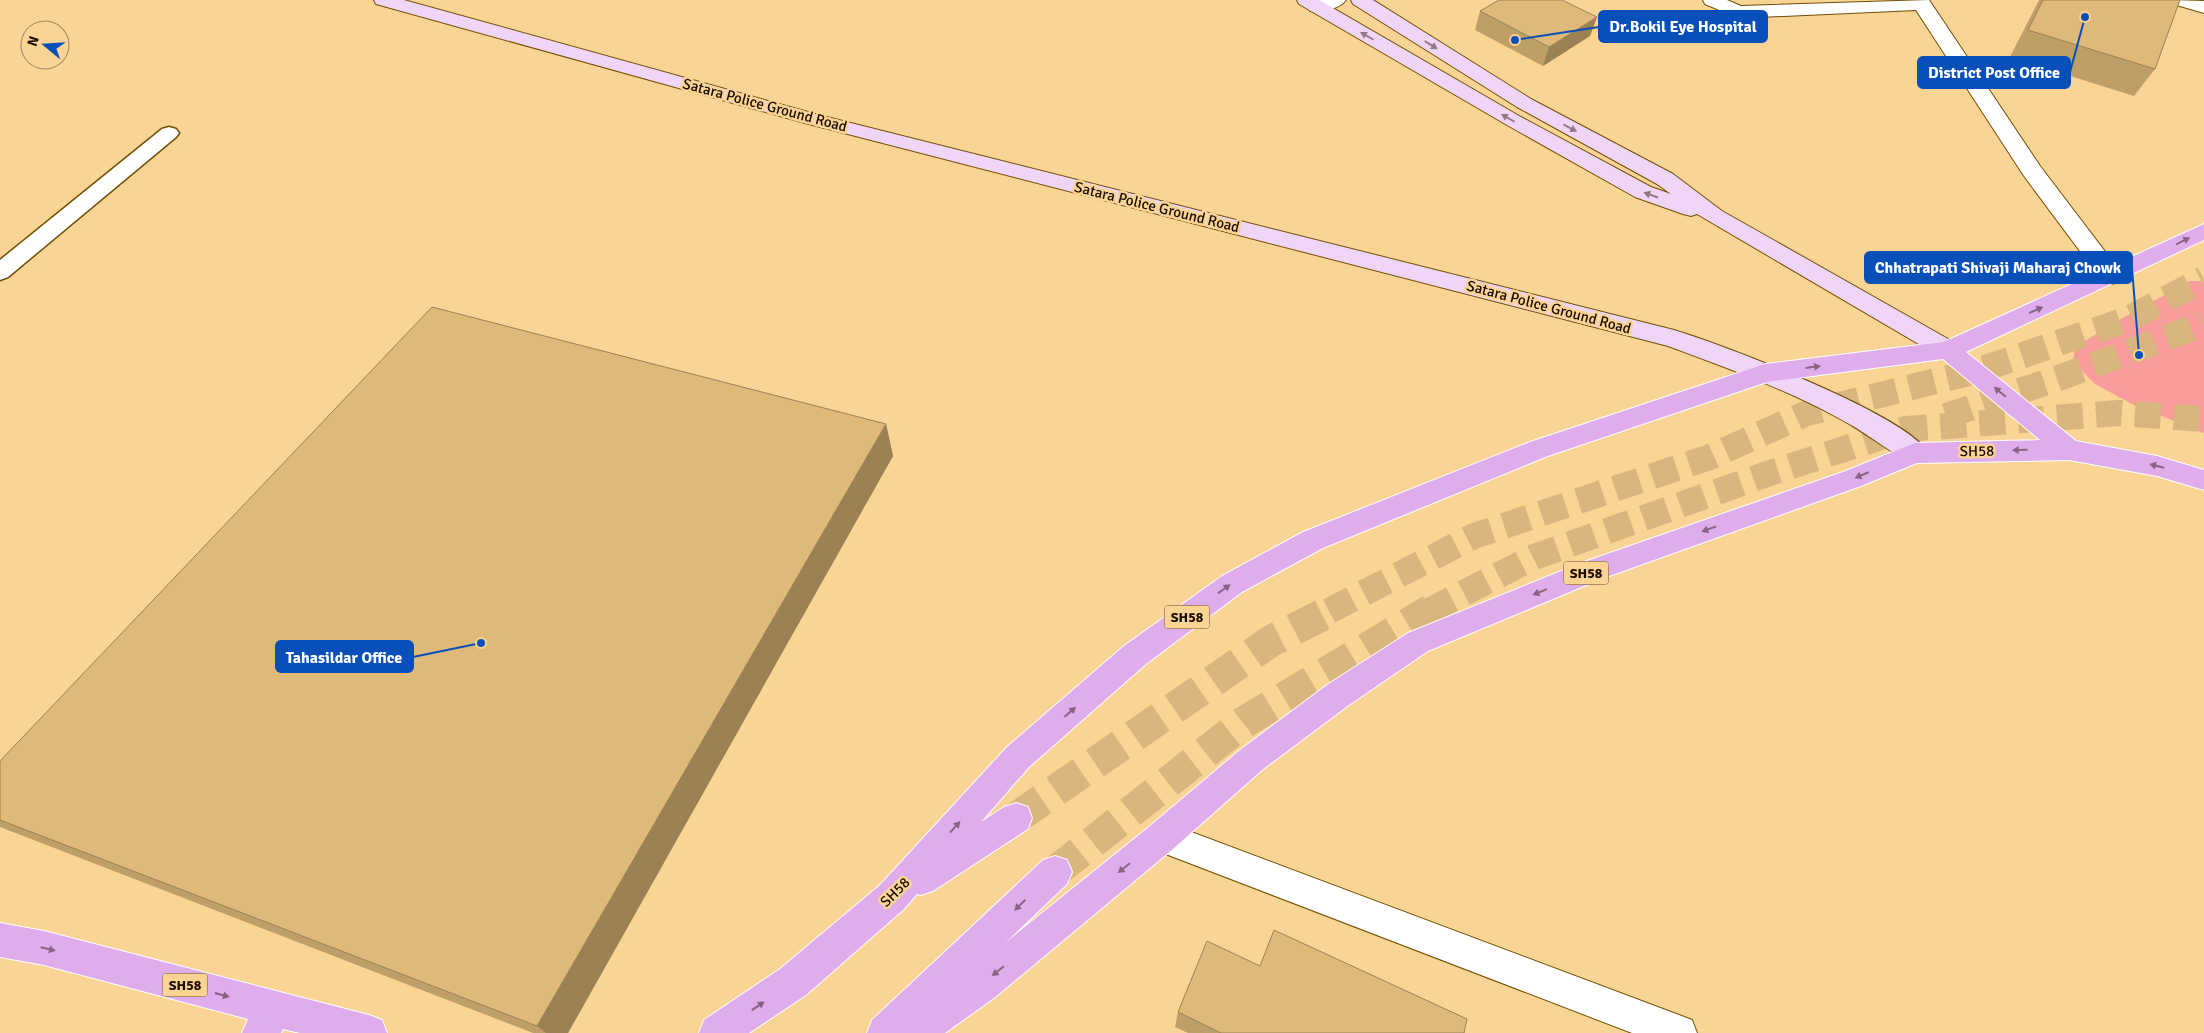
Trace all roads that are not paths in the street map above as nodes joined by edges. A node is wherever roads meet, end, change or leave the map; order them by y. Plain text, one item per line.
1 (383, 0) edge
2 (1337, 0) edge
3 (1360, 0) edge
4 (1712, 0) edge
5 (2180, 0) edge
6 (1920, 2) edge
7 (1311, 4) edge
8 (2204, 7) edge
9 (168, 133) dead end
10 (1714, 216) junction
11 (2204, 231) edge
12 (0, 272) edge
13 (2111, 276) junction
14 (1948, 350) junction
15 (1765, 373) junction
16 (2069, 450) junction
17 (1915, 452) junction
18 (2204, 480) edge
19 (1016, 818) tunnel mouth
20 (1162, 837) junction
21 (1055, 872) tunnel mouth
22 (892, 897) junction
23 (0, 940) edge
24 (268, 1021) edge
25 (369, 1033) edge
26 (718, 1033) edge
27 (885, 1033) edge
28 (914, 1033) edge
29 (1679, 1033) edge

1 - 15 main road, Satara Police Ground Road
2 - 7 street
3 -> 10 main road
4 - 6 street
5 - 8 street
6 - 13 street
10 -> 7 main road
9 - 12 lane
10 - 14 main road
13 -> 11 main road, SH58
14 -> 13 main road, SH58
15 -> 14 main road, SH58 / SH58
16 -> 14 main road
15 - 17 main road, Satara Police Ground Road
22 -> 15 main road, SH58 / SH58
16 -> 17 main road, SH58 / SH58
18 -> 16 main road, SH58
17 -> 20 main road, SH58 / SH58
19 - 22 main road
20 -> 28 main road, SH58 / SH58
20 - 29 street
21 -> 27 main road
26 -> 22 main road, SH58 / SH58
23 -> 24 main road, SH58 / SH58
24 - 25 main road, SH58 / SH58

